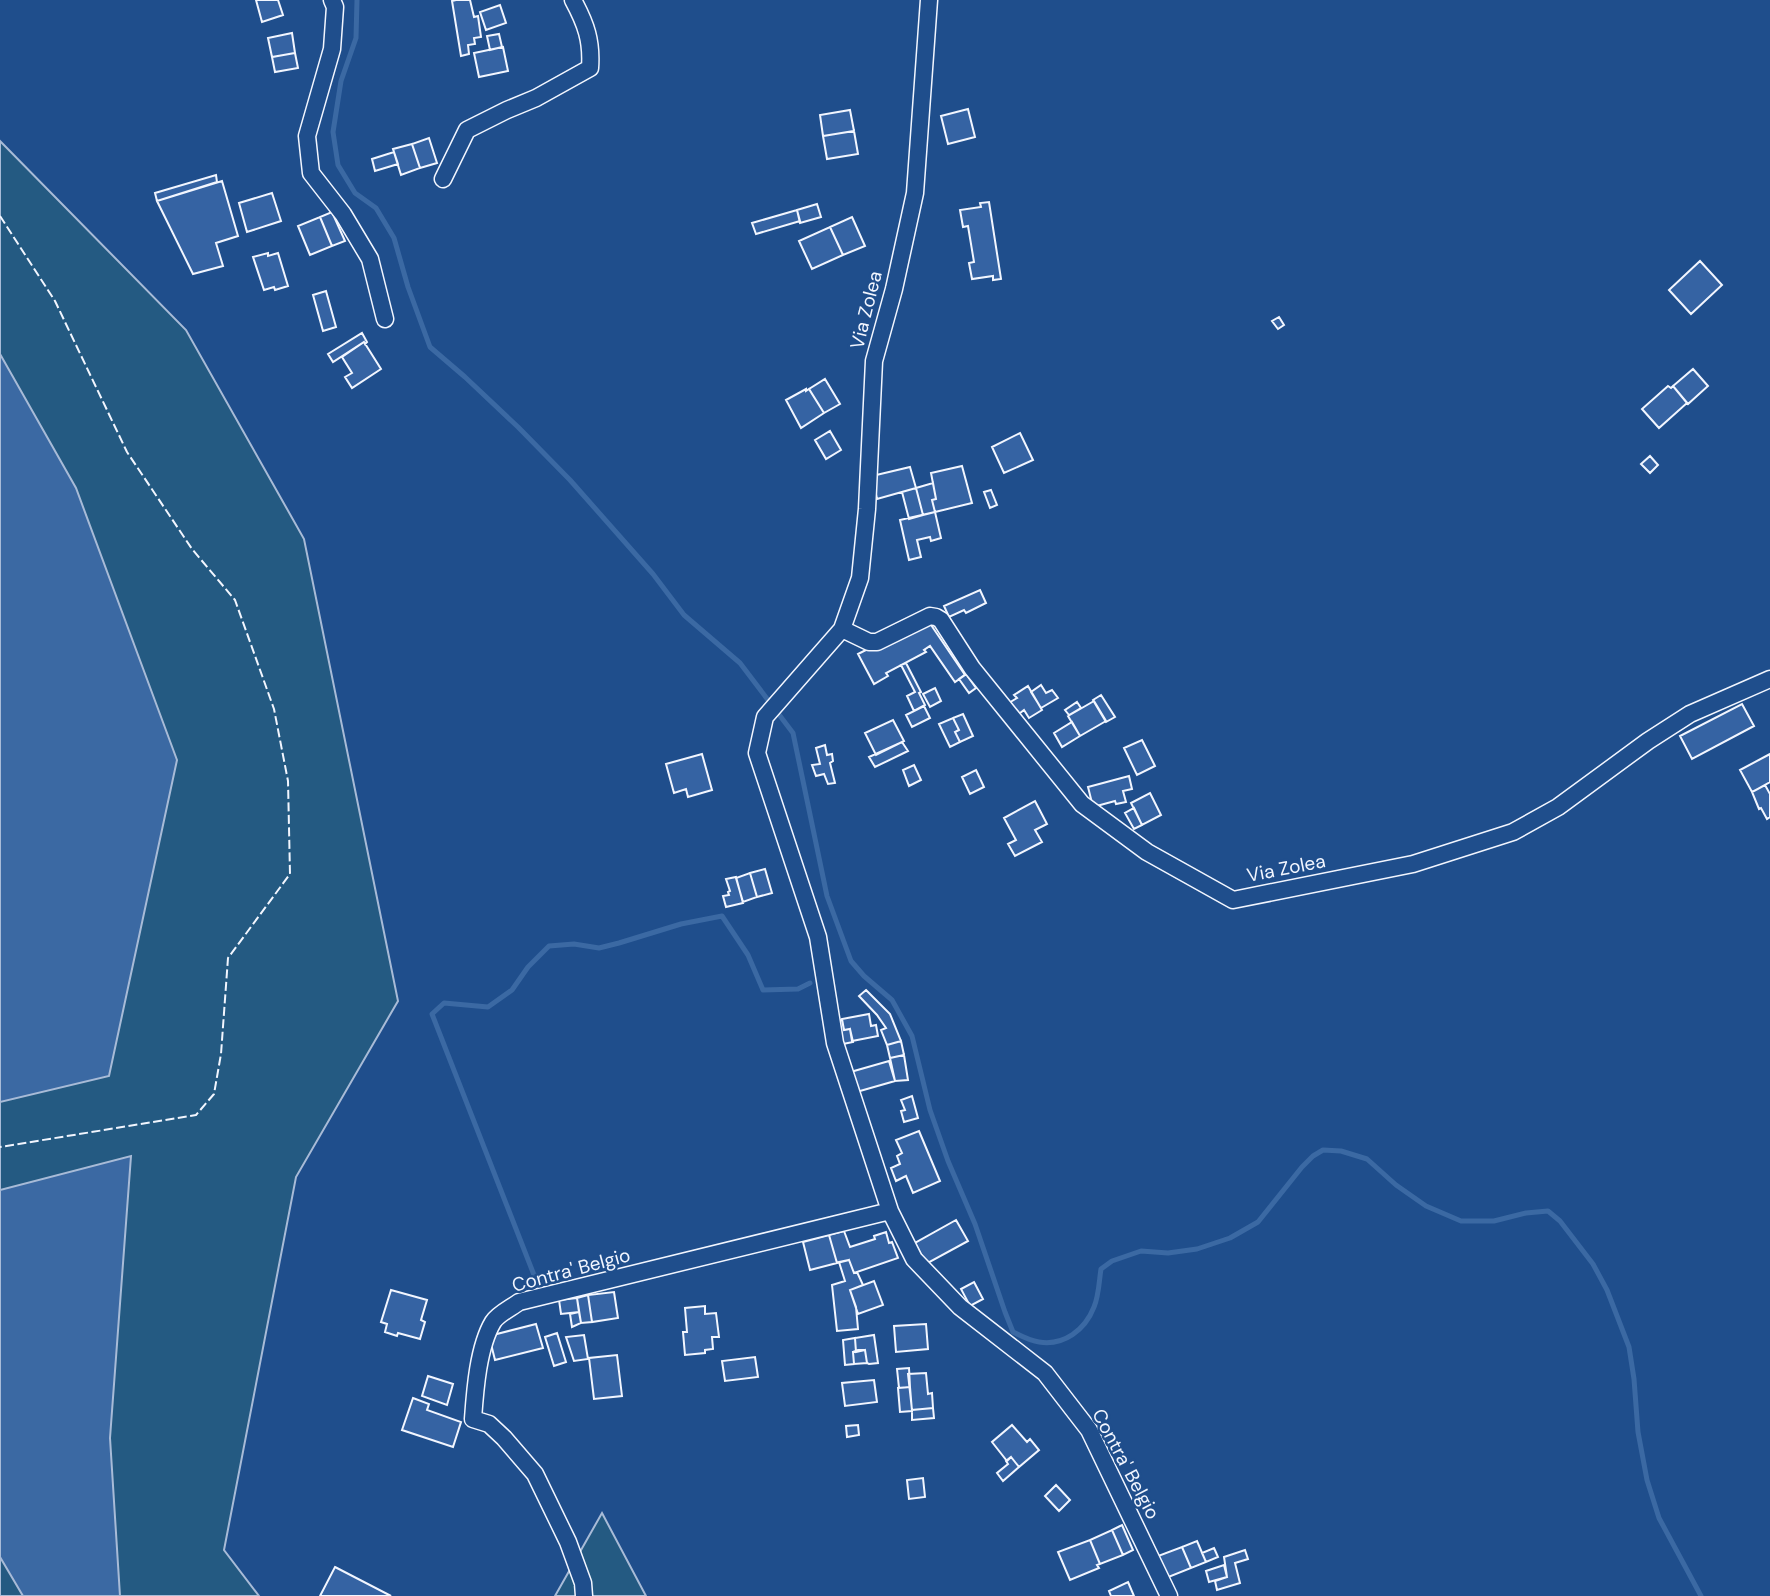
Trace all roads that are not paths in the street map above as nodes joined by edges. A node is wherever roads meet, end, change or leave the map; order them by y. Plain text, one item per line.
1 (332, 0) edge
2 (573, 0) edge
3 (929, 0) edge
4 (443, 179) dead end
5 (385, 319) dead end
6 (842, 629) junction
7 (1770, 679) edge
8 (765, 717) joint
9 (890, 1211) junction
10 (584, 1596) edge
11 (1169, 1596) edge

1 - 5 street
2 - 4 street
3 - 6 street, Via Zolea
6 - 7 street, Via Zolea
6 - 8 street, Via Zolea
8 - 9 street, Contra' Belgio
9 - 10 street, Contra' Belgio
9 - 11 street, Contra' Belgio

